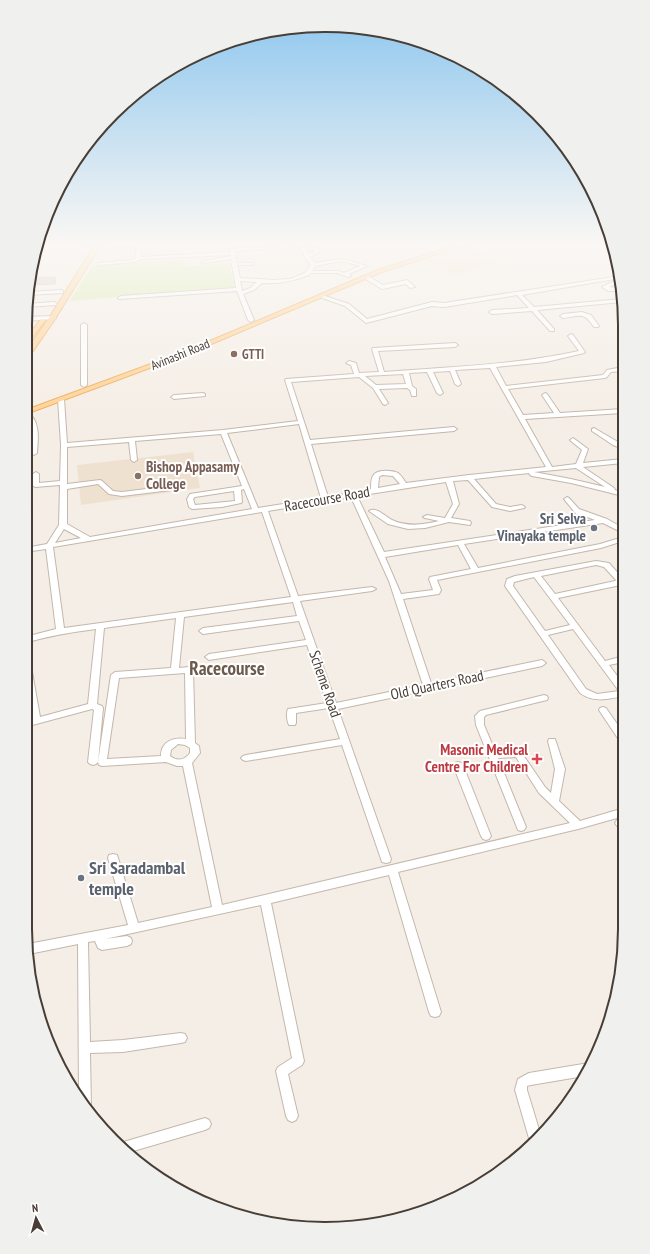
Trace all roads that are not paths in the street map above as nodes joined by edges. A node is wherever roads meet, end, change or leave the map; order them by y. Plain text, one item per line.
1 (63, 302) edge
2 (243, 302) edge
3 (294, 302) edge
4 (307, 302) edge
5 (339, 302) edge
6 (467, 302) edge
7 (526, 302) edge
8 (607, 302) edge
9 (54, 304) joint
10 (33, 305) edge
11 (533, 309) junction
12 (492, 312) dead end
13 (563, 316) dead end
14 (44, 318) junction
15 (53, 318) junction
16 (32, 319) edge
17 (251, 320) junction
18 (84, 325) dead end
19 (596, 326) dead end
20 (552, 330) dead end
21 (34, 331) joint
22 (32, 334) edge
23 (571, 336) dead end
24 (455, 345) dead end
25 (32, 347) edge
26 (349, 363) dead end
27 (492, 366) junction
28 (452, 369) junction
29 (429, 370) junction
30 (618, 370) edge
31 (406, 372) junction
32 (382, 374) junction
33 (358, 375) junction
34 (458, 384) dead end
35 (84, 385) junction
36 (408, 386) junction
37 (375, 387) junction
38 (505, 388) junction
39 (440, 393) dead end
40 (203, 395) dead end
41 (414, 395) dead end
42 (545, 395) dead end
43 (174, 397) dead end
44 (61, 399) junction
45 (385, 402) dead end
46 (32, 404) edge
47 (32, 411) edge
48 (618, 411) edge
49 (558, 415) junction
50 (522, 417) junction
51 (301, 422) junction
52 (32, 423) edge
53 (454, 429) dead end
54 (594, 430) dead end
55 (223, 432) junction
56 (32, 439) edge
57 (35, 439) junction
58 (132, 439) junction
59 (572, 440) dead end
60 (308, 442) junction
61 (64, 445) junction
62 (618, 446) edge
63 (32, 450) edge
64 (134, 460) dead end
65 (618, 463) edge
66 (578, 467) junction
67 (550, 468) junction
68 (513, 473) junction
69 (36, 474) dead end
70 (469, 477) junction
71 (449, 480) junction
72 (64, 485) junction
73 (179, 486) dead end
74 (404, 486) junction
75 (246, 487) junction
76 (237, 489) junction
77 (374, 491) junction
78 (618, 492) edge
79 (618, 493) edge
80 (353, 494) junction
81 (325, 499) junction
82 (567, 499) dead end
83 (522, 507) dead end
84 (260, 510) junction
85 (575, 510) junction
86 (373, 511) dead end
87 (427, 517) dead end
88 (447, 520) junction
89 (604, 520) junction
90 (467, 523) dead end
91 (584, 523) junction
92 (64, 525) junction
93 (618, 528) edge
94 (88, 539) junction
95 (618, 541) edge
96 (460, 543) junction
97 (49, 546) junction
98 (32, 549) edge
99 (381, 555) junction
100 (476, 570) junction
101 (536, 574) junction
102 (618, 578) edge
103 (618, 583) edge
104 (372, 589) dead end
105 (398, 597) junction
106 (553, 597) junction
107 (295, 599) junction
108 (180, 614) junction
109 (302, 618) junction
110 (100, 625) junction
111 (575, 626) junction
112 (60, 631) junction
113 (203, 631) dead end
114 (542, 634) junction
115 (32, 637) edge
116 (310, 642) junction
117 (209, 656) dead end
118 (618, 660) edge
119 (542, 662) dead end
120 (603, 664) junction
121 (175, 671) junction
122 (618, 684) edge
123 (428, 686) junction
124 (618, 693) edge
125 (32, 697) edge
126 (544, 698) dead end
127 (92, 706) junction
128 (332, 706) junction
129 (603, 710) dead end
130 (36, 721) junction
131 (32, 722) edge
132 (292, 723) dead end
133 (618, 732) edge
134 (345, 741) junction
135 (552, 741) dead end
136 (191, 744) junction
137 (492, 755) junction
138 (246, 758) dead end
139 (167, 759) junction
140 (187, 761) junction
141 (93, 762) dead end
142 (458, 765) dead end
143 (554, 802) junction
144 (618, 814) edge
145 (578, 825) junction
146 (521, 827) dead end
147 (486, 836) dead end
148 (113, 858) dead end
149 (386, 859) dead end
150 (392, 869) junction
151 (264, 900) junction
152 (218, 910) junction
153 (134, 929) junction
154 (98, 935) junction
155 (83, 938) junction
156 (127, 941) dead end
157 (33, 948) edge
158 (435, 1012) dead end
159 (181, 1038) dead end
160 (84, 1048) junction
161 (582, 1070) edge
162 (85, 1097) edge
163 (292, 1116) dead end
164 (205, 1124) dead end
165 (534, 1134) edge
166 (129, 1146) edge

1 - 15 main road
2 - 17 street
3 - 17 main road, Avinashi Road
4 - 44 main road, Avinashi Road
5 - 6 street
7 - 11 street
8 - 11 street
9 - 10 street
9 - 14 main road
11 - 12 street
11 - 20 street
13 - 19 street
14 - 15 street
14 - 16 street
14 - 21 main road
15 - 25 main road
17 - 35 main road, Avinashi Road
18 - 35 street
21 - 22 main road
23 - 27 street
24 - 32 street
26 - 33 street
27 - 28 street
27 - 38 street
28 - 29 street
28 - 34 street
29 - 31 street
29 - 39 street
30 - 38 street
31 - 32 street
31 - 36 street
32 - 33 street
33 - 37 street
33 - 51 street
35 - 46 main road, Avinashi Road
36 - 37 street
36 - 41 street
37 - 45 street
38 - 50 street
40 - 43 street
42 - 49 street
44 - 47 main road, Avinashi Road
44 - 61 street
48 - 49 street
49 - 50 street
50 - 67 street
51 - 55 street
51 - 60 street
52 - 57 street
53 - 60 street
54 - 62 street
55 - 58 street
55 - 75 street, Scheme Road
56 - 57 street
57 - 63 street
58 - 61 street
58 - 64 street
59 - 66 street
60 - 81 street
61 - 72 street
65 - 66 street, Racecourse Road
66 - 67 street, Racecourse Road
66 - 78 street
67 - 68 street, Racecourse Road
68 - 70 street, Racecourse Road
68 - 79 street
69 - 72 street
70 - 71 street, Racecourse Road
70 - 83 street
71 - 74 street, Racecourse Road
71 - 88 street
72 - 73 street
72 - 92 street
74 - 77 street, Racecourse Road
74 - 77 street
75 - 76 street
75 - 84 street, Scheme Road
76 - 76 street
77 - 80 street, Racecourse Road
80 - 81 street, Racecourse Road
80 - 99 street
81 - 84 street, Racecourse Road
82 - 85 street
84 - 94 street, Racecourse Road
84 - 107 street, Scheme Road
85 - 89 street
85 - 91 street
86 - 88 street
87 - 88 street
88 - 90 street
89 - 91 street
89 - 93 street
91 - 96 street
92 - 94 street
92 - 97 street
94 - 97 street, Racecourse Road
95 - 100 street
96 - 99 street
96 - 100 street
97 - 98 street, Racecourse Road
97 - 112 street
99 - 105 street
100 - 105 street
101 - 102 street
101 - 106 street
101 - 114 street
103 - 106 street
104 - 107 street
105 - 123 street
106 - 111 street
107 - 108 street
107 - 109 street, Scheme Road
108 - 110 street
108 - 121 street
109 - 113 street
109 - 116 street, Scheme Road
110 - 112 street
110 - 127 street
111 - 114 street
111 - 120 street
112 - 115 street
114 - 124 street
116 - 117 street
116 - 128 street, Scheme Road
118 - 120 street
119 - 123 street, Old Quarters Road
120 - 122 street
121 - 136 street
121 - 139 street
123 - 128 street, Old Quarters Road
125 - 130 street
126 - 137 street
127 - 130 street
127 - 141 street
128 - 132 street, Old Quarters Road
128 - 134 street, Scheme Road
129 - 133 street
130 - 131 street
134 - 138 street
134 - 149 street, Scheme Road
135 - 143 street
136 - 139 street
136 - 140 street
137 - 143 street
137 - 146 street
139 - 140 street
140 - 152 street
142 - 147 street
143 - 145 street
144 - 145 street
145 - 150 street
148 - 153 street
150 - 151 street
150 - 158 street
151 - 152 street
151 - 163 street
152 - 153 street
153 - 154 street
154 - 155 street
154 - 156 street
155 - 157 street
155 - 160 street
159 - 160 street
160 - 162 street
161 - 165 street
164 - 166 street

